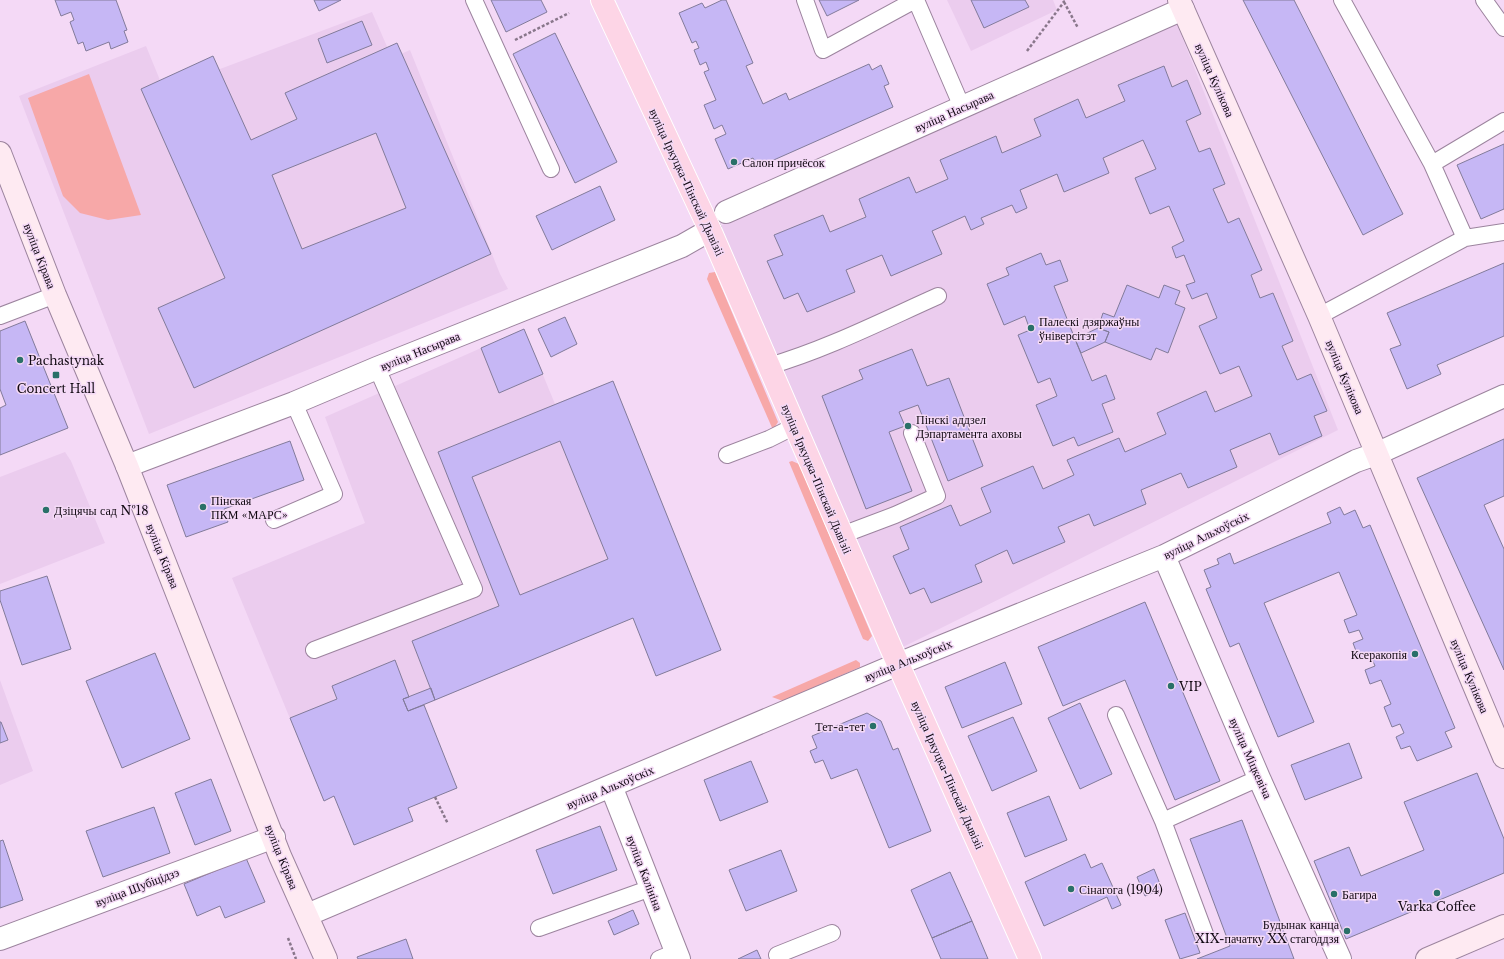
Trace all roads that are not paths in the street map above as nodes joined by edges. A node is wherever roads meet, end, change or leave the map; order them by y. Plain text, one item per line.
1 (474, 0) edge
2 (602, 0) edge
3 (805, 0) edge
4 (916, 0) edge
5 (1342, 0) edge
6 (1484, 0) edge
7 (1181, 5) edge
8 (1504, 28) edge
9 (962, 107) junction
10 (1504, 121) edge
11 (0, 153) edge
12 (1432, 164) junction
13 (551, 169) dead end
14 (726, 212) dead end
15 (710, 230) junction
16 (1504, 232) edge
17 (1465, 238) junction
18 (55, 295) junction
19 (938, 296) dead end
20 (0, 316) edge
21 (1319, 316) junction
22 (769, 366) junction
23 (377, 368) junction
24 (1504, 396) edge
25 (294, 403) junction
26 (795, 426) junction
27 (912, 433) dead end
28 (1376, 454) junction
29 (727, 455) dead end
30 (127, 466) junction
31 (274, 520) dead end
32 (842, 535) junction
33 (1164, 556) junction
34 (314, 650) dead end
35 (898, 664) junction
36 (1116, 716) dead end
37 (1504, 756) edge
38 (1259, 778) junction
39 (611, 786) junction
40 (1163, 821) junction
41 (274, 837) junction
42 (651, 888) junction
43 (307, 915) junction
44 (1504, 926) edge
45 (539, 928) dead end
46 (832, 933) dead end
47 (1205, 934) dead end
48 (0, 939) edge
49 (671, 957) edge
50 (326, 959) edge
51 (779, 959) edge
52 (1030, 959) edge
53 (1340, 959) edge
54 (1426, 959) edge

1 - 13 lane
2 - 15 main road, вуліца Іркуцка-Пінскай Дывізіі
3 - 4 lane
4 - 9 lane
5 - 12 lane
6 - 8 lane
7 - 9 street, вуліца Насырава
7 - 21 street, вуліца Кулікова
9 - 14 street, вуліца Насырава
10 - 12 lane
11 - 18 street, вуліца Кірава
12 - 17 lane
15 - 22 main road, вуліца Іркуцка-Пінскай Дывізіі
15 - 23 street, вуліца Насырава
16 - 17 lane
17 - 21 lane
18 - 20 lane
18 - 30 street, вуліца Кірава
19 - 22 lane
21 - 28 street, вуліца Кулікова
22 - 26 main road, вуліца Іркуцка-Пінскай Дывізіі
23 - 25 street, вуліца Насырава
23 - 34 lane
24 - 28 street, вуліца Альхоўскіх
25 - 30 street, вуліца Насырава
25 - 31 lane
26 - 29 lane
26 - 32 main road, вуліца Іркуцка-Пінскай Дывізіі
27 - 32 lane
28 - 33 street, вуліца Альхоўскіх
28 - 37 street, вуліца Кулікова
30 - 41 street, вуліца Кірава
32 - 35 main road, вуліца Іркуцка-Пінскай Дывізіі
33 - 35 street, вуліца Альхоўскіх
33 - 38 street, вуліца Міцкевіча
35 - 39 street, вуліца Альхоўскіх
35 - 52 main road, вуліца Іркуцка-Пінскай Дывізіі
36 - 40 lane
38 - 40 lane
38 - 53 street, вуліца Міцкевіча
39 - 42 street, вуліца Калініна
39 - 43 street, вуліца Альхоўскіх
40 - 47 lane
41 - 43 street, вуліца Кірава
41 - 48 street, вуліца Шубіцідзэ
42 - 45 lane
42 - 49 street, вуліца Калініна
43 - 50 street, вуліца Кірава
44 - 54 street
46 - 51 lane

